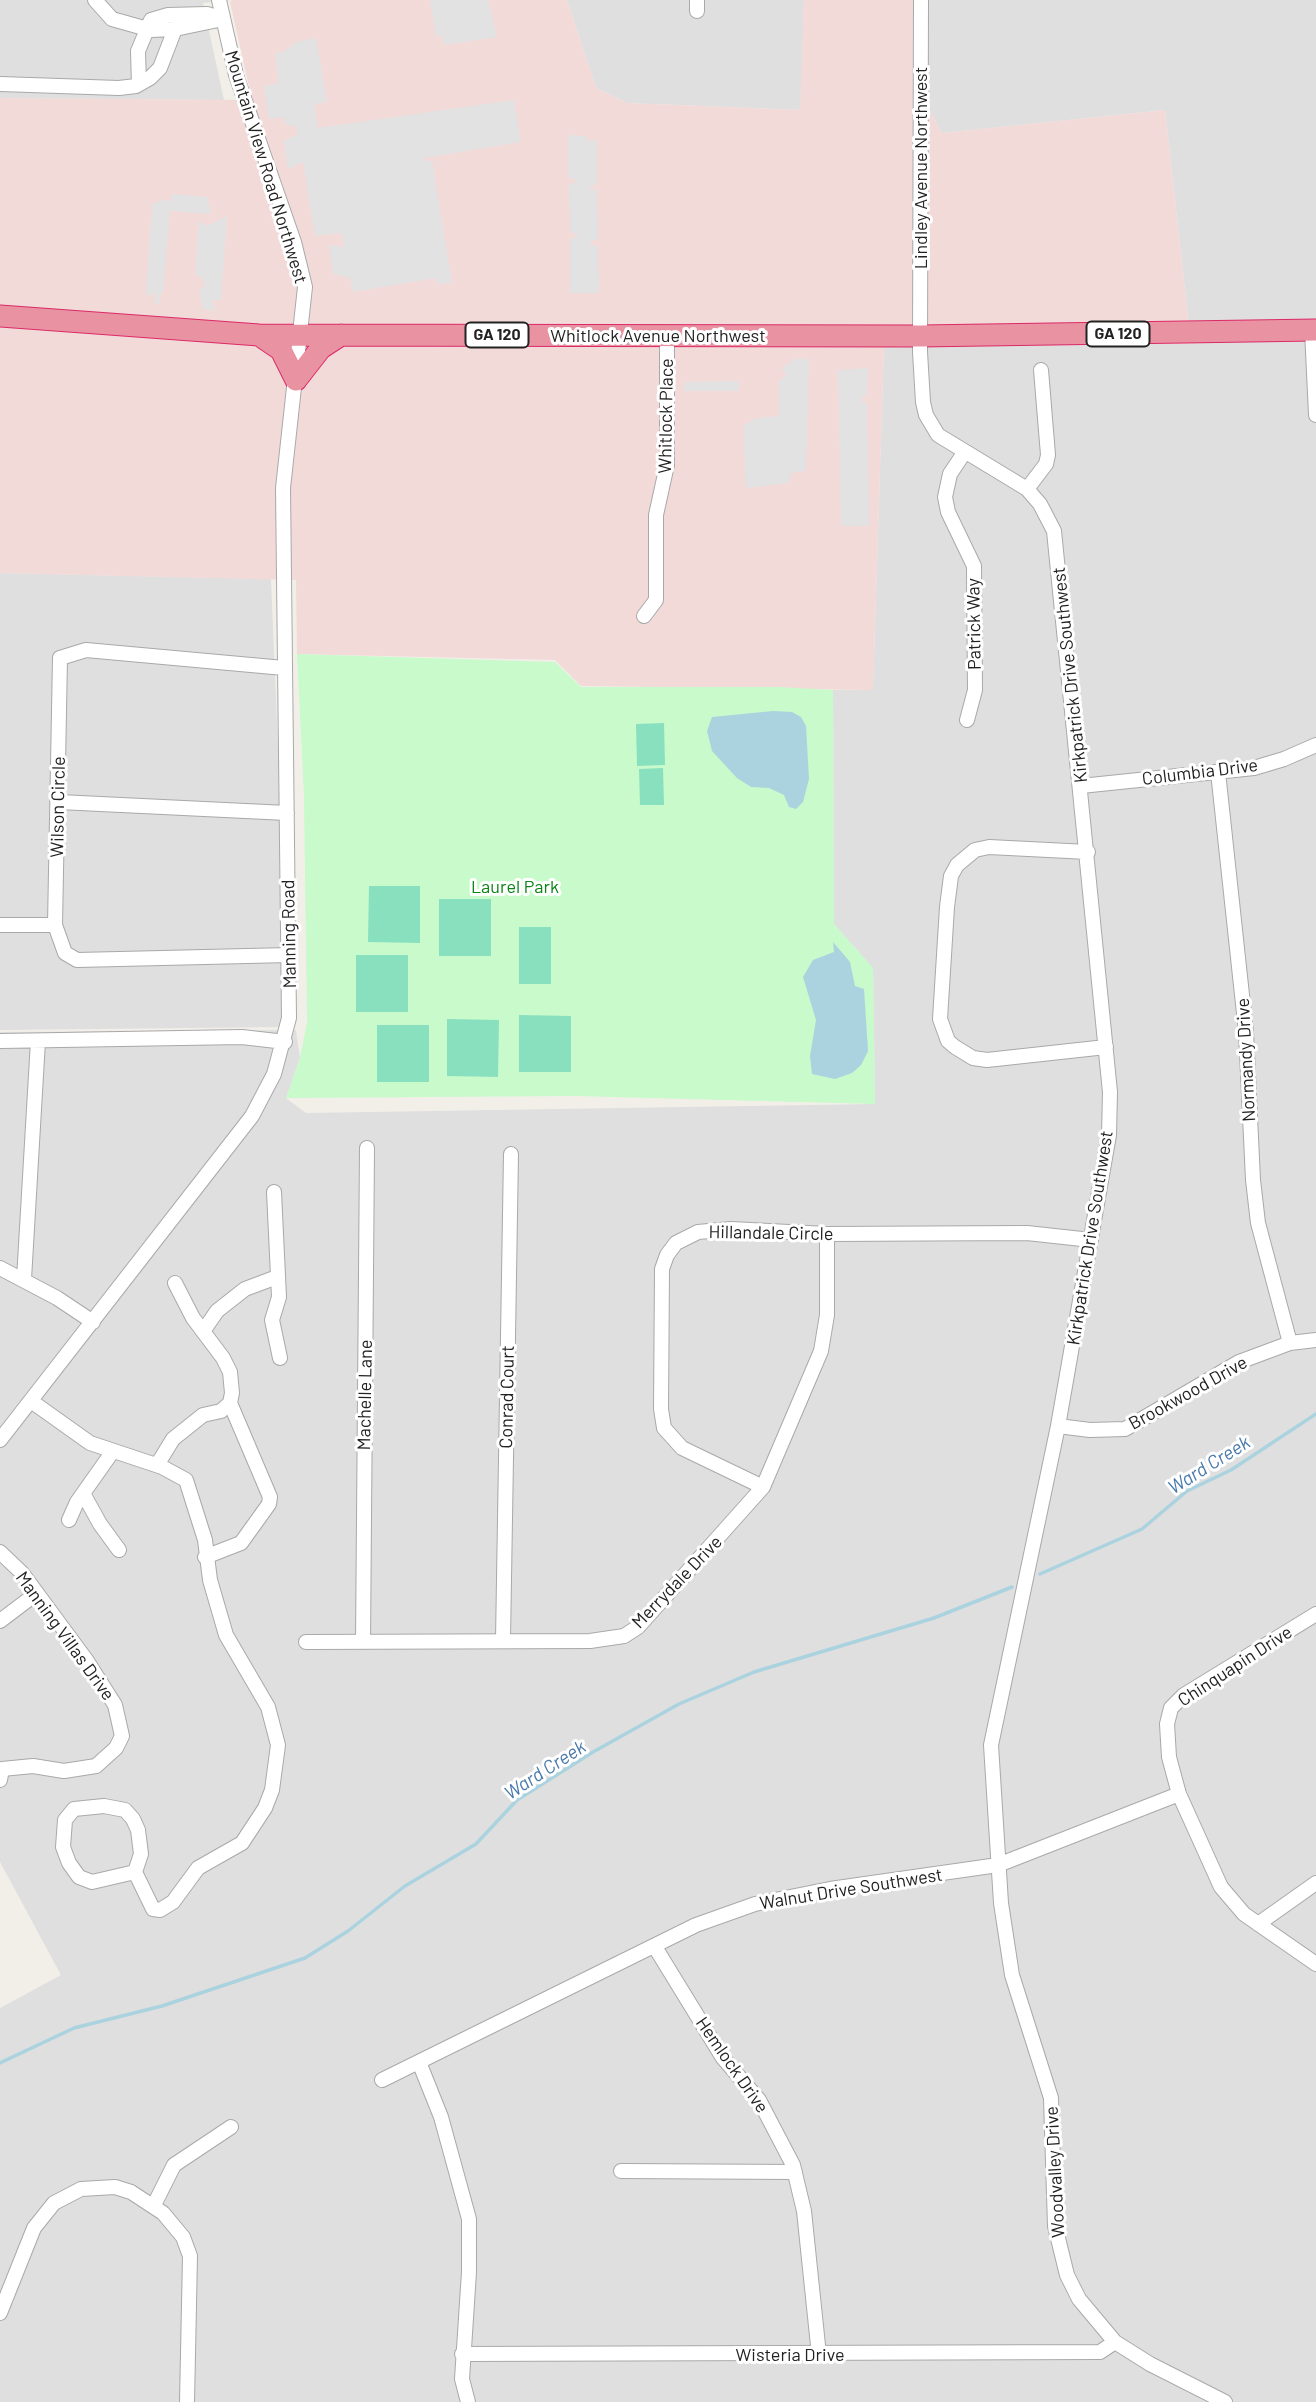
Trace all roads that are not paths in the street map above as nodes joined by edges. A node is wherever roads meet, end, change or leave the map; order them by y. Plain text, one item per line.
1 (95, 0) edge
2 (219, 0) edge
3 (920, 0) edge
4 (223, 19) junction
5 (145, 28) junction
6 (175, 29) junction
7 (139, 84) junction
8 (0, 85) edge
9 (0, 316) edge
10 (1314, 330) edge
11 (260, 335) junction
12 (302, 335) junction
13 (341, 335) junction
14 (920, 335) junction
15 (667, 336) junction
16 (1041, 370) dead end
17 (296, 380) junction
18 (1316, 415) edge
19 (964, 453) junction
20 (1027, 489) junction
21 (644, 616) dead end
22 (284, 668) junction
23 (967, 720) dead end
24 (1316, 745) edge
25 (1218, 772) junction
26 (1081, 786) junction
27 (60, 802) junction
28 (287, 813) junction
29 (1088, 852) junction
30 (0, 925) edge
31 (55, 925) junction
32 (290, 955) junction
33 (0, 1041) edge
34 (38, 1041) junction
35 (285, 1042) junction
36 (1106, 1046) junction
37 (367, 1148) dead end
38 (511, 1154) dead end
39 (274, 1192) dead end
40 (827, 1234) junction
41 (1091, 1240) junction
42 (0, 1268) edge
43 (278, 1277) junction
44 (24, 1279) junction
45 (175, 1283) dead end
46 (93, 1322) junction
47 (204, 1330) junction
48 (1316, 1340) edge
49 (1290, 1343) junction
50 (280, 1358) dead end
51 (31, 1401) junction
52 (230, 1403) junction
53 (1058, 1426) junction
54 (0, 1440) edge
55 (113, 1451) junction
56 (157, 1465) junction
57 (762, 1487) junction
58 (84, 1495) junction
59 (69, 1520) dead end
60 (120, 1550) dead end
61 (0, 1552) edge
62 (205, 1557) junction
63 (37, 1593) junction
64 (1316, 1615) edge
65 (0, 1621) edge
66 (503, 1640) junction
67 (306, 1642) dead end
68 (363, 1642) junction
69 (1, 1771) edge
70 (1179, 1794) junction
71 (998, 1865) junction
72 (135, 1872) junction
73 (1316, 1883) edge
74 (1258, 1924) junction
75 (655, 1947) junction
76 (1316, 1964) edge
77 (419, 2062) junction
78 (382, 2080) dead end
79 (231, 2127) dead end
80 (621, 2171) dead end
81 (794, 2172) junction
82 (154, 2205) junction
83 (0, 2313) edge
84 (1115, 2342) junction
85 (462, 2354) junction
86 (819, 2355) junction
87 (187, 2402) edge
88 (468, 2402) edge
89 (1226, 2402) edge

1 - 5 street
2 - 4 street, Mountain View Road Northwest
3 - 14 street, Lindley Avenue Northwest
4 - 5 street
4 - 6 street
4 - 12 street, Mountain View Road Northwest
5 - 6 street
5 - 7 street
6 - 7 street
7 - 8 street
9 - 11 highway, Whitlock Avenue Northwest / GA 120
10 - 14 highway, Whitlock Avenue Northwest / GA 120
10 - 18 street
11 - 12 highway, Whitlock Avenue Northwest / GA 120
11 - 17 highway
12 - 13 highway, Whitlock Avenue Northwest / GA 120
12 - 17 street, Manning Road
13 - 15 highway, Whitlock Avenue Northwest / GA 120
13 - 17 highway
14 - 15 highway, Whitlock Avenue Northwest / GA 120
14 - 19 street, Kirkpatrick Drive Southwest
15 - 21 street, Whitlock Place
16 - 20 street
17 - 22 street, Manning Road
19 - 20 street, Kirkpatrick Drive Southwest
19 - 23 street, Patrick Way
20 - 26 street, Kirkpatrick Drive Southwest
22 - 27 street, Wilson Circle
22 - 28 street, Manning Road
24 - 25 street, Columbia Drive
25 - 26 street, Columbia Drive
25 - 49 street, Normandy Drive
26 - 29 street, Kirkpatrick Drive Southwest
27 - 28 street
27 - 31 street, Wilson Circle
28 - 32 street, Manning Road
29 - 36 street, Kirkpatrick Drive Southwest
29 - 36 street
30 - 31 street
31 - 32 street, Wilson Circle
32 - 35 street, Manning Road
33 - 34 street
34 - 35 street
34 - 44 street
35 - 46 street, Manning Road
36 - 41 street, Kirkpatrick Drive Southwest
37 - 68 street, Machelle Lane
38 - 66 street, Conrad Court
39 - 43 street
40 - 41 street, Hillandale Circle
40 - 57 street, Merrydale Drive
40 - 57 street, Hillandale Circle
41 - 53 street, Kirkpatrick Drive Southwest
42 - 44 street
43 - 47 street
43 - 50 street
44 - 46 street
45 - 47 street
46 - 51 street, Manning Road
47 - 52 street
48 - 49 street, Brookwood Drive
49 - 53 street, Brookwood Drive
51 - 54 street, Manning Road
51 - 55 street
52 - 56 street
52 - 62 street
53 - 71 street, Kirkpatrick Drive Southwest
55 - 56 street
55 - 58 street
56 - 62 street
57 - 66 street, Merrydale Drive
58 - 59 street
58 - 60 street
61 - 63 street, Manning Villas Drive
62 - 72 street
63 - 65 street
63 - 69 street, Manning Villas Drive
64 - 70 street, Chinquapin Drive
66 - 68 street, Merrydale Drive
67 - 68 street, Merrydale Drive
70 - 71 street, Walnut Drive Southwest
70 - 74 street, Chinquapin Drive
71 - 75 street, Walnut Drive Southwest
71 - 84 street, Woodvalley Drive
72 - 72 street
73 - 74 street
74 - 76 street, Chinquapin Drive
75 - 77 street, Walnut Drive Southwest
75 - 81 street, Hemlock Drive
77 - 78 street, Walnut Drive Southwest
77 - 85 street
79 - 82 street
80 - 81 street
81 - 86 street, Hemlock Drive
82 - 83 street
82 - 87 street
84 - 86 street, Wisteria Drive
84 - 89 street, Woodvalley Drive
85 - 86 street, Wisteria Drive
85 - 88 street

